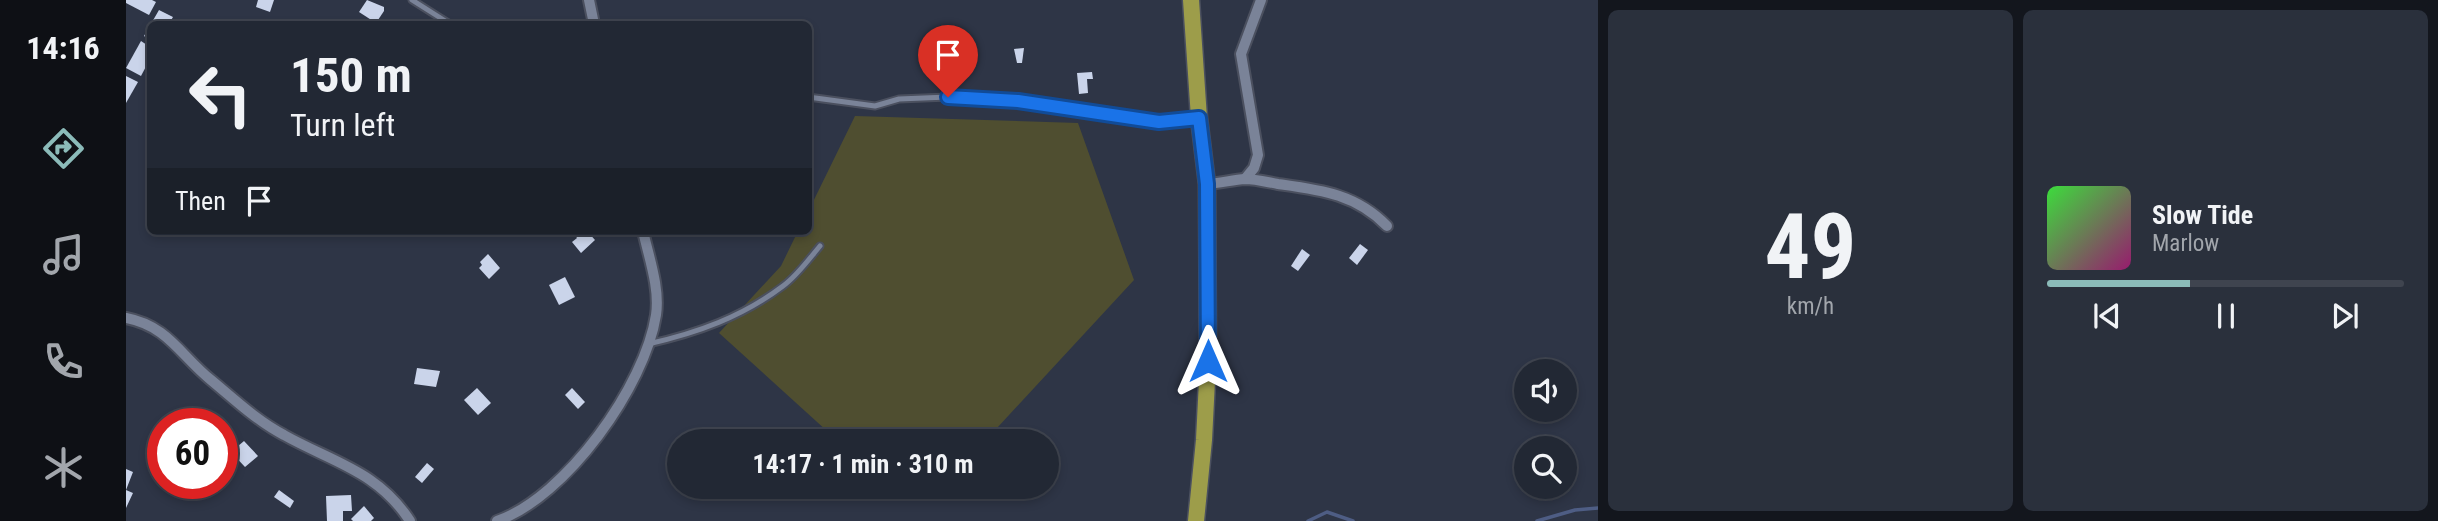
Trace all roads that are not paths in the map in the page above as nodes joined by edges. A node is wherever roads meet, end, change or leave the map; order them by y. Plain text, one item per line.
1 (412, 0) edge
2 (589, 0) edge
3 (1191, 0) edge
4 (1261, 0) edge
5 (445, 21) edge
6 (593, 21) edge
7 (812, 98) edge
8 (1199, 118) junction
9 (1245, 179) junction
10 (1207, 184) junction
11 (1387, 226) dead end
12 (644, 235) edge
13 (820, 246) dead end
14 (126, 318) edge
15 (648, 344) junction
16 (410, 521) edge
17 (498, 521) edge
18 (1196, 521) edge

1 - 5 lane
2 - 6 street
3 - 8 main road
4 - 9 street
7 - 8 lane
8 - 10 main road
9 - 10 street
9 - 11 street
10 - 18 main road
12 - 15 street
13 - 15 lane
14 - 16 street
15 - 17 street

